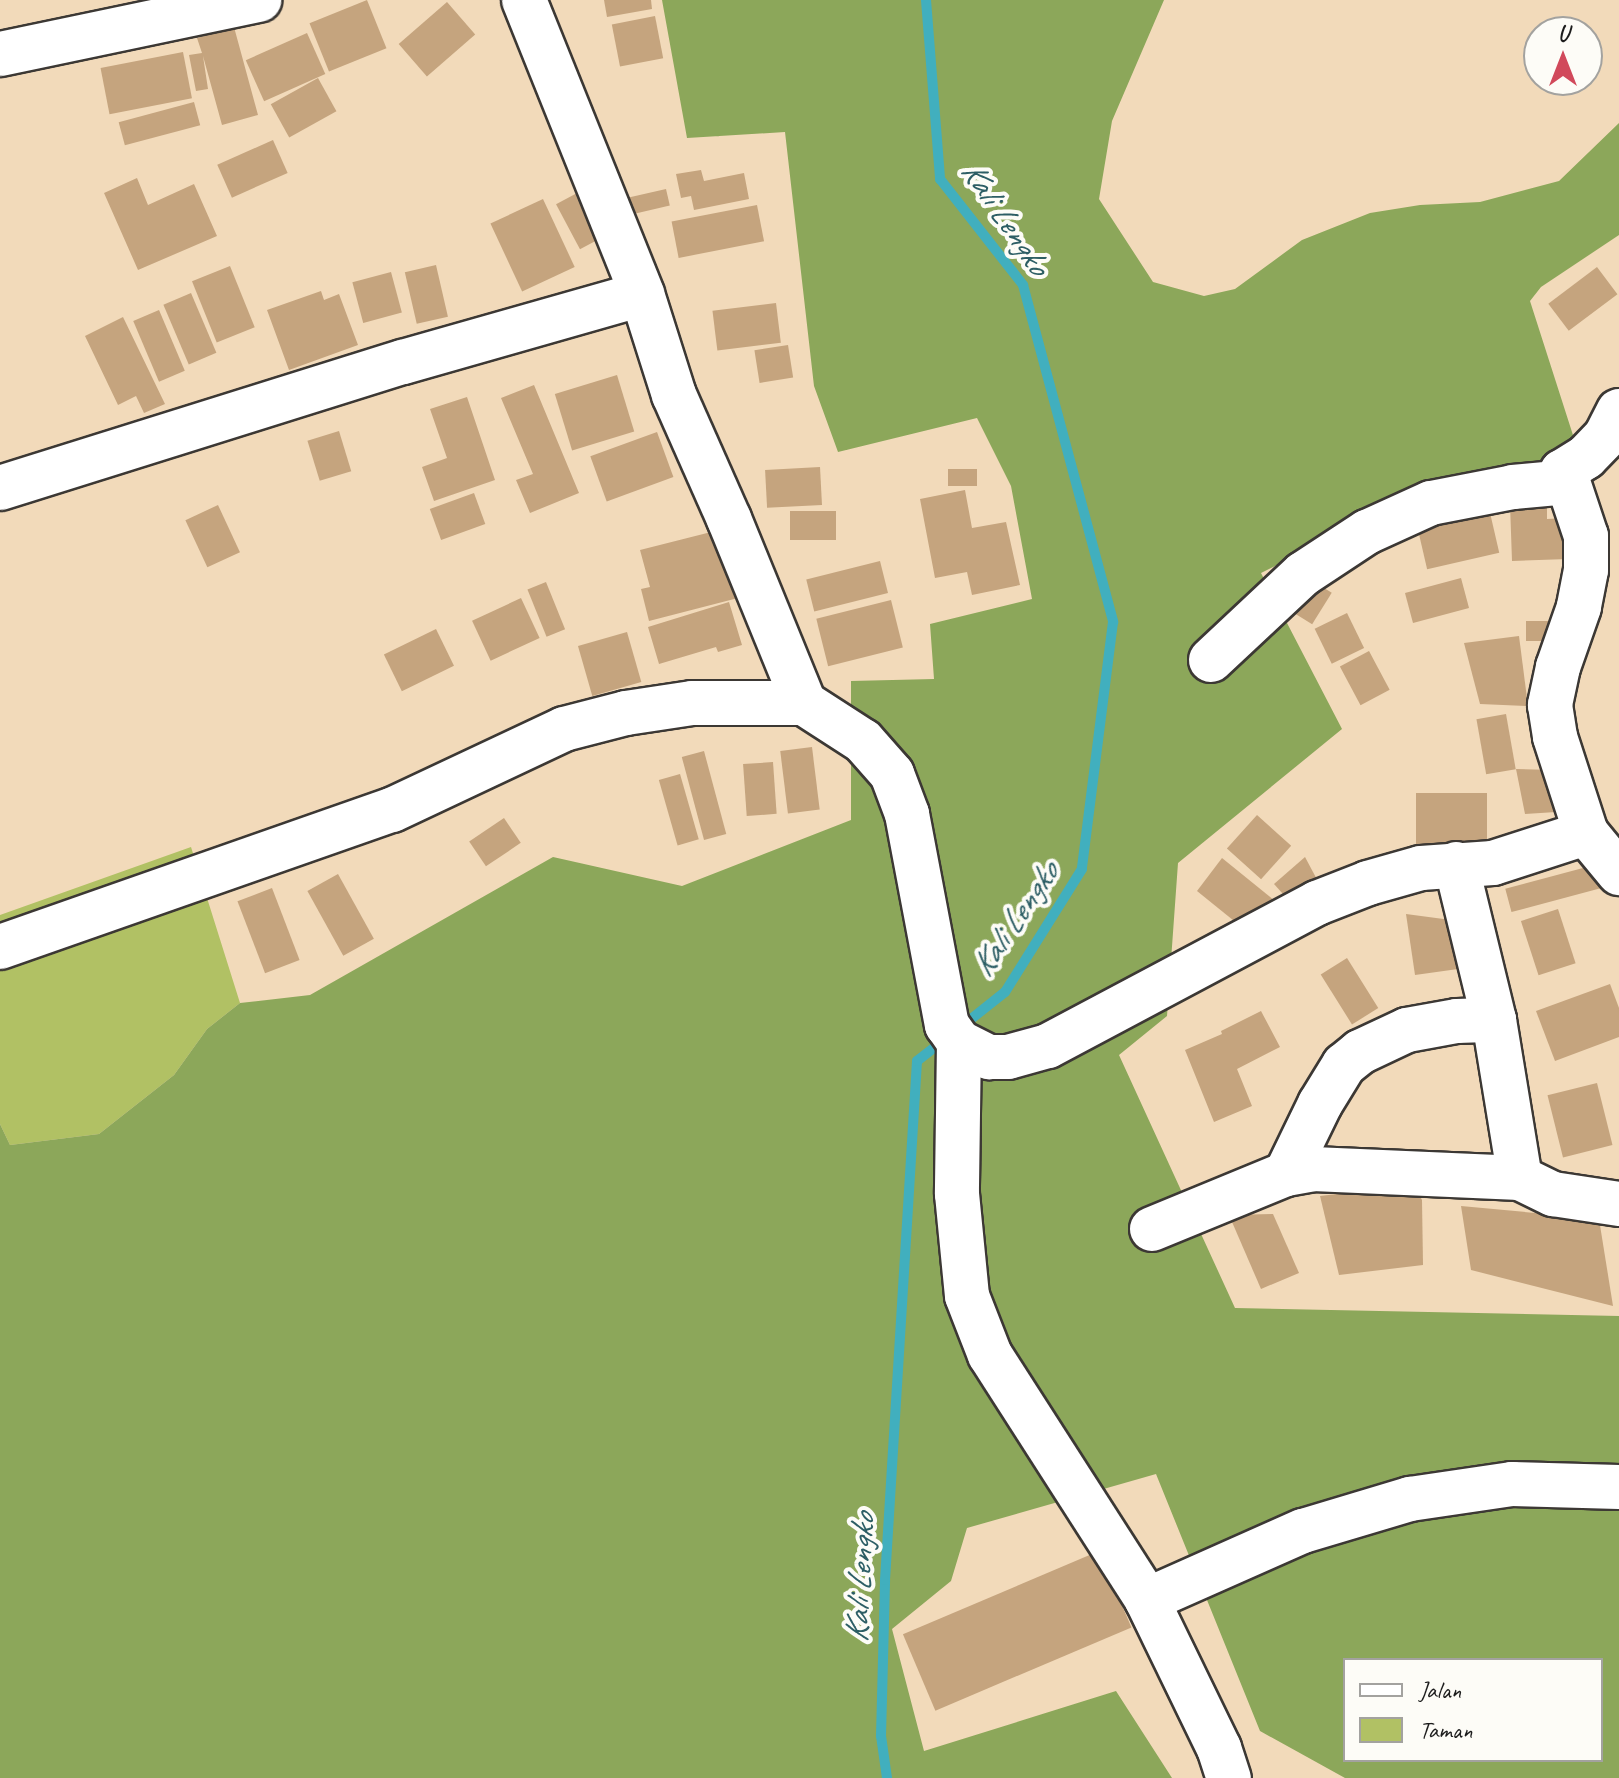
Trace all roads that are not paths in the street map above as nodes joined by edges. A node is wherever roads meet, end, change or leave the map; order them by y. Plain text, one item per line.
1 (259, 0) edge
2 (524, 0) edge
3 (0, 54) edge
4 (642, 294) junction
5 (1619, 411) edge
6 (1568, 482) junction
7 (0, 488) edge
8 (1211, 660) dead end
9 (804, 703) junction
10 (1586, 833) junction
11 (1456, 864) junction
12 (1619, 873) edge
13 (0, 947) edge
14 (1494, 1020) junction
15 (954, 1035) junction
16 (1286, 1174) junction
17 (1520, 1178) junction
18 (1619, 1204) edge
19 (1152, 1229) dead end
20 (1619, 1487) edge
21 (1147, 1600) junction
22 (1229, 1778) edge

1 - 3 street
2 - 4 street
4 - 7 street
4 - 9 street
5 - 6 street
6 - 8 street
6 - 10 street
9 - 13 street
9 - 15 street
10 - 11 street
10 - 12 street
11 - 14 street
11 - 15 street
14 - 16 street
14 - 17 street
15 - 21 street
16 - 17 street
16 - 19 street
17 - 18 street
20 - 21 street
21 - 22 street

